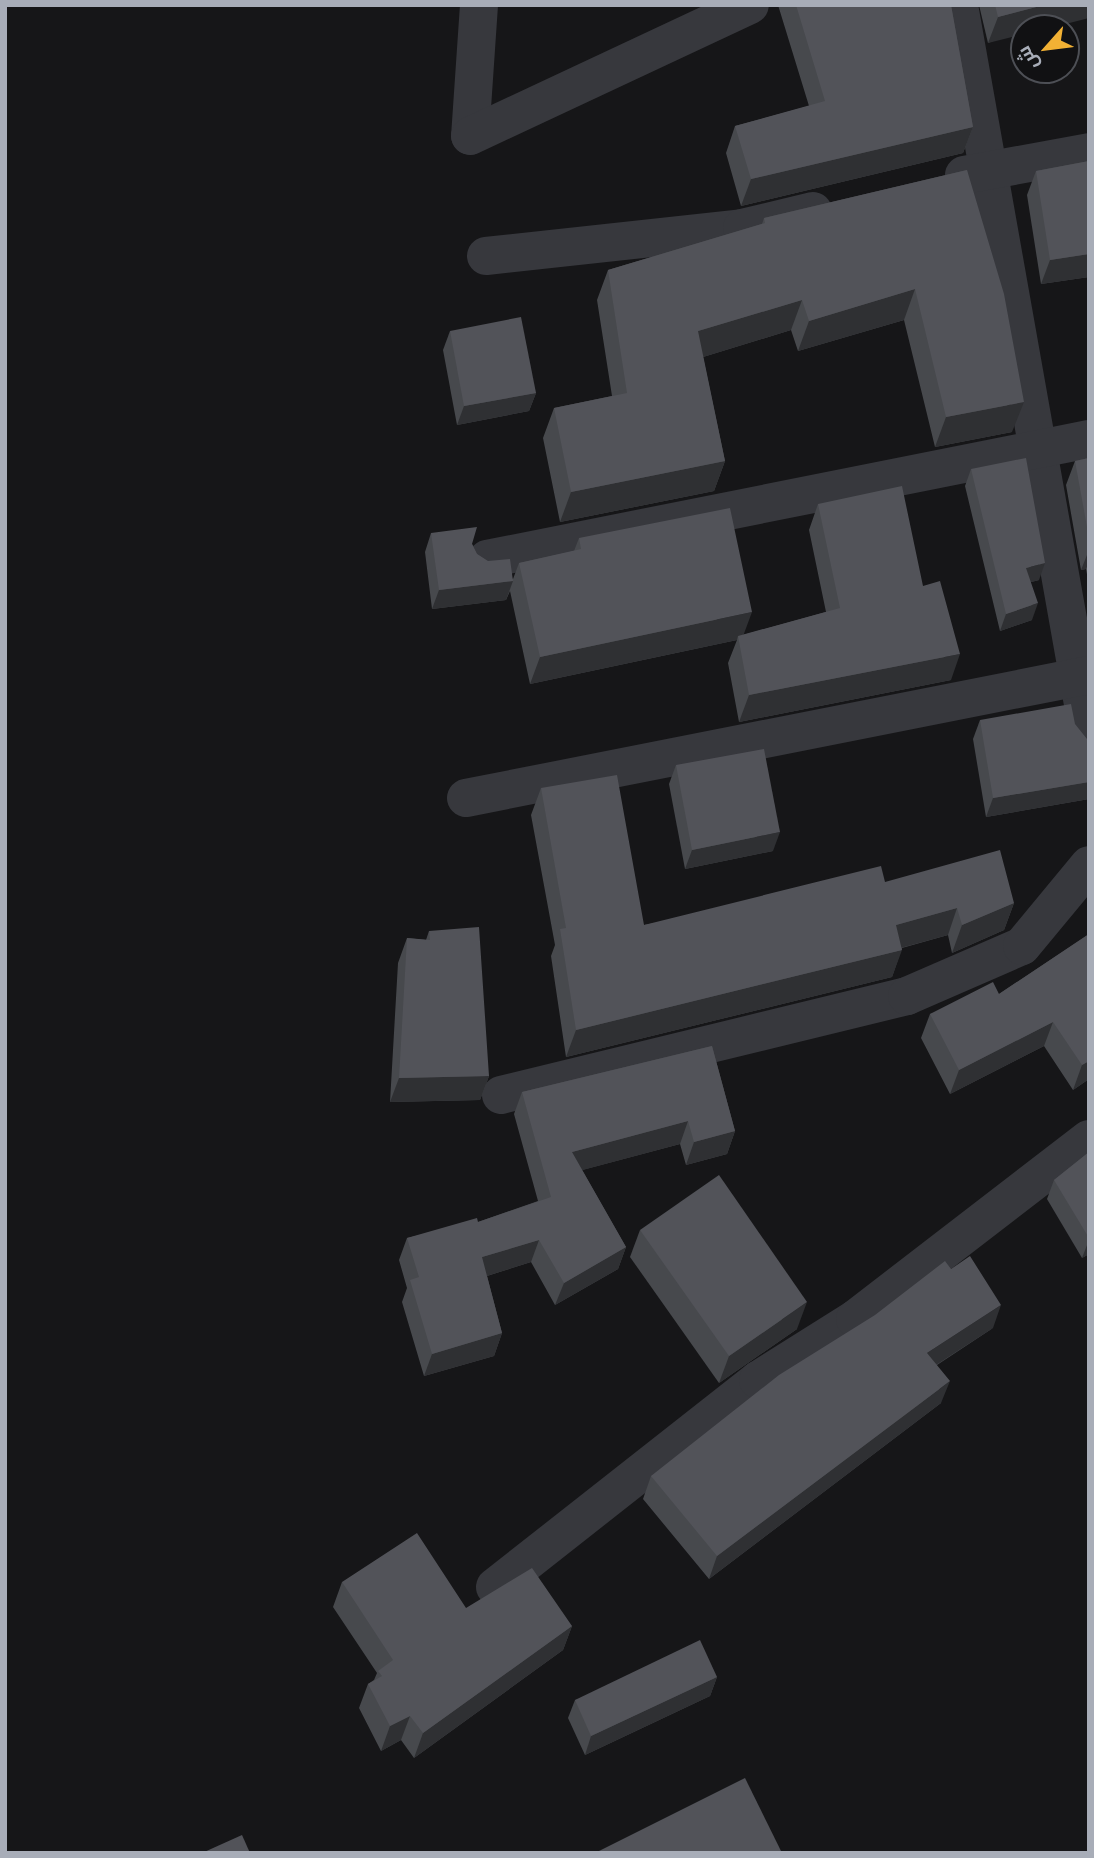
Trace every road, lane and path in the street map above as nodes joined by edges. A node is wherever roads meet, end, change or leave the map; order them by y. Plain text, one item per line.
1 (479, 5) edge
2 (750, 5) edge
3 (959, 5) edge
4 (1089, 152) edge
5 (988, 170) junction
6 (923, 185) edge
7 (846, 203) edge
8 (486, 256) dead end
9 (1089, 439) edge
10 (1038, 447) junction
11 (487, 559) edge
12 (1083, 676) edge
13 (1089, 738) edge
14 (466, 799) dead end
15 (1089, 865) edge
16 (501, 1095) dead end
17 (1089, 1139) edge
18 (495, 1587) edge

1 - 2 street
3 - 5 street
4 - 5 street
5 - 6 street
5 - 10 street
7 - 8 street
9 - 10 street
10 - 11 street
10 - 12 street
12 - 13 street
12 - 14 street
15 - 16 street
17 - 18 street

